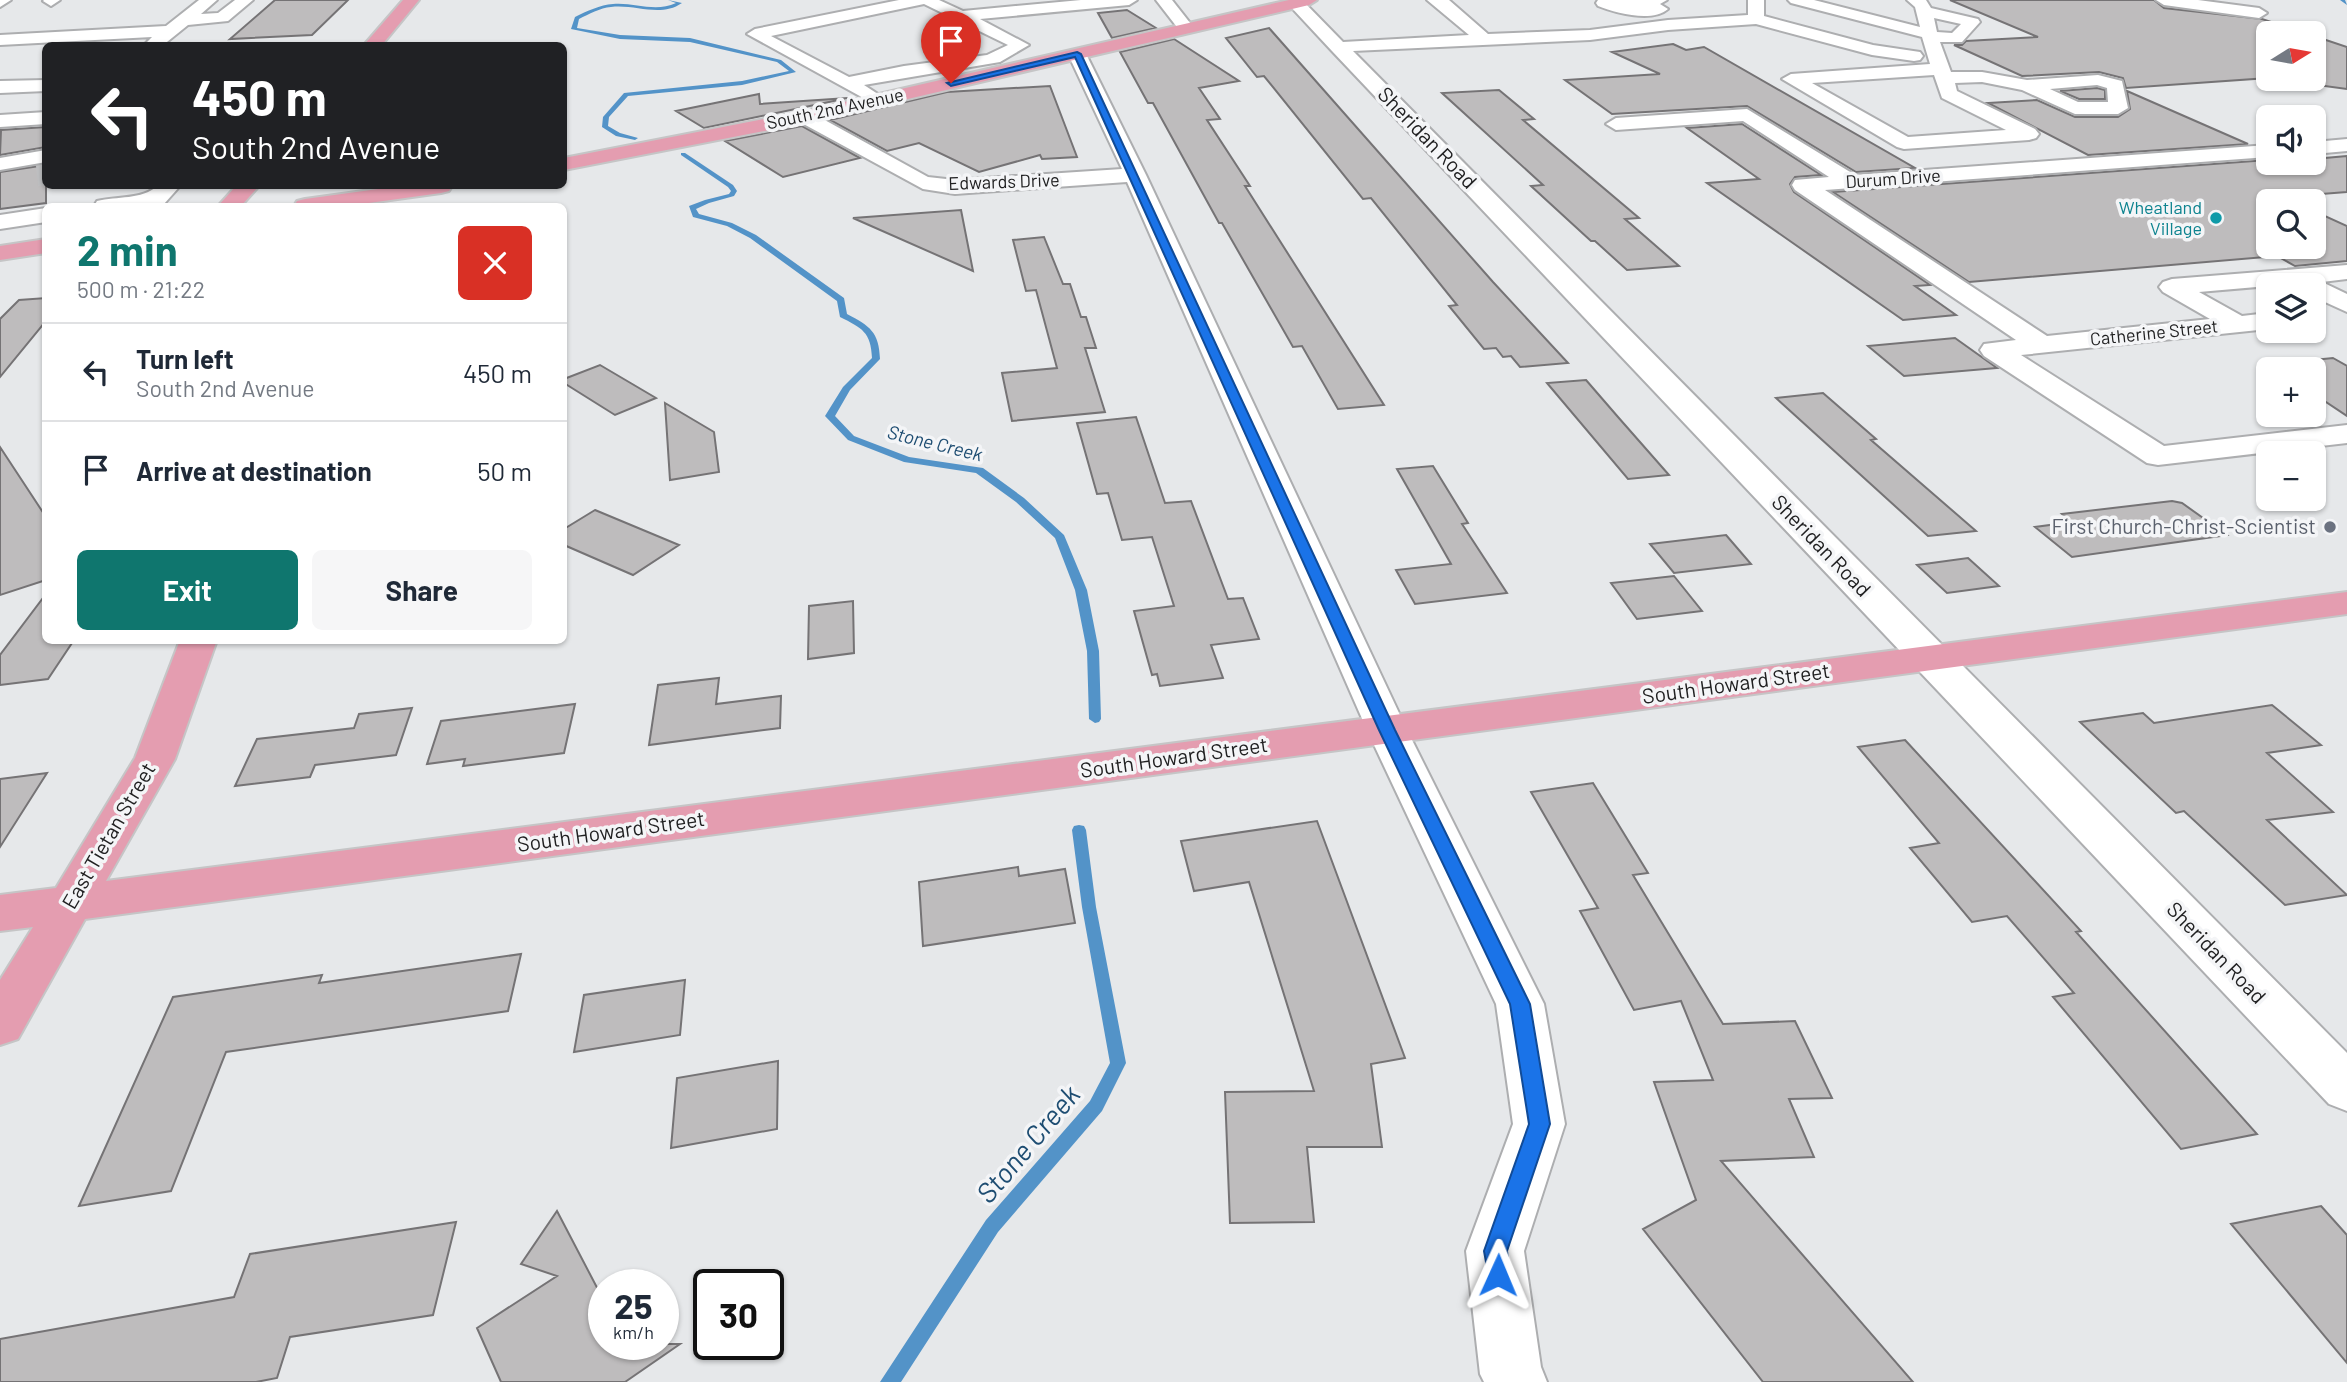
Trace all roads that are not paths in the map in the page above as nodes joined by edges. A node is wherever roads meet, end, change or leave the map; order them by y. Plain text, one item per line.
1 (209, 0) edge
2 (245, 0) edge
3 (411, 0) edge
4 (922, 0) edge
5 (927, 0) edge
6 (1129, 0) edge
7 (1164, 0) edge
8 (1435, 0) edge
9 (1659, 0) edge
10 (1796, 0) edge
11 (2164, 0) edge
12 (1302, 1) edge
13 (1756, 10) edge
14 (43, 11) edge
15 (157, 13) dead end
16 (2259, 13) dead end
17 (959, 16) junction
18 (1921, 18) edge
19 (183, 20) junction
20 (1185, 28) junction
21 (169, 31) junction
22 (129, 33) junction
23 (1484, 39) junction
24 (72, 42) edge
25 (156, 42) edge
26 (374, 42) edge
27 (3, 43) edge
28 (42, 46) edge
29 (1338, 47) junction
30 (1077, 54) junction
31 (977, 62) junction
32 (42, 69) edge
33 (0, 72) edge
34 (999, 72) junction
35 (1940, 77) junction
36 (846, 83) junction
37 (42, 85) edge
38 (2027, 85) dead end
39 (0, 87) edge
40 (877, 100) junction
41 (1847, 102) junction
42 (1802, 111) dead end
43 (1774, 113) dead end
44 (1989, 114) junction
45 (1747, 115) junction
46 (806, 117) junction
47 (1949, 117) dead end
48 (42, 118) edge
49 (1908, 120) dead end
50 (0, 121) edge
51 (1868, 122) junction
52 (1616, 124) dead end
53 (2042, 140) junction
54 (2347, 145) edge
55 (2326, 147) edge
56 (2256, 152) edge
57 (567, 163) edge
58 (0, 164) edge
59 (2091, 164) junction
60 (41, 166) edge
61 (1135, 175) junction
62 (0, 180) edge
63 (1852, 182) junction
64 (166, 189) edge
65 (245, 189) edge
66 (421, 189) edge
67 (127, 203) edge
68 (232, 203) edge
69 (326, 203) edge
70 (42, 216) tunnel mouth
71 (0, 222) edge
72 (42, 247) edge
73 (0, 253) edge
74 (2347, 272) edge
75 (2326, 278) edge
76 (2256, 284) edge
77 (2326, 294) edge
78 (2347, 304) edge
79 (2347, 314) edge
80 (2326, 316) edge
81 (2256, 322) edge
82 (2238, 324) junction
83 (2040, 344) junction
84 (2347, 434) edge
85 (2347, 603) edge
86 (198, 644) edge
87 (1930, 658) junction
88 (1387, 730) junction
89 (69, 904) junction
90 (0, 912) edge
91 (0, 1024) edge
92 (2347, 1088) edge
93 (1516, 1382) edge

1 - 19 street
2 - 19 street
3 - 26 main road
4 - 36 street
5 - 17 street
6 - 17 street
7 - 20 street
8 - 23 street
9 - 13 street
10 - 18 street
11 - 16 street
12 - 20 main road, South 2nd Avenue
12 - 29 street, Sheridan Road
13 - 23 street
13 - 35 street
14 - 27 street
15 - 22 street
17 - 31 street
18 - 35 street
19 - 21 street
20 - 30 main road, South 2nd Avenue
21 - 22 street
21 - 25 street
22 - 24 street
23 - 29 street
27 - 28 street
29 - 87 street, Sheridan Road
30 - 34 main road, South 2nd Avenue
30 - 61 street
31 - 34 street
31 - 36 street
32 - 33 street
34 - 40 main road, South 2nd Avenue
35 - 38 street
35 - 41 street
35 - 44 street
36 - 40 street
37 - 39 street
40 - 46 main road, South 2nd Avenue
41 - 42 street
41 - 51 street
43 - 45 street
44 - 47 street
44 - 53 street
45 - 52 street
45 - 63 street
46 - 57 main road, South 2nd Avenue
46 - 61 street, Edwards Drive
48 - 50 street
49 - 51 street
51 - 53 street
53 - 59 street
54 - 55 street
56 - 59 street, Durum Drive
58 - 60 street
59 - 63 street, Durum Drive
60 - 62 street
61 - 88 street
63 - 83 street, Durum Drive
64 - 67 street
65 - 68 main road
66 - 69 main road
70 - 71 street
72 - 73 main road
74 - 75 street
76 - 82 street
77 - 78 street
79 - 80 street
81 - 82 street, Catherine Street
82 - 83 street, Catherine Street
83 - 84 street, Catherine Street
85 - 87 main road, South Howard Street
86 - 89 main road, East Tietan Street
87 - 88 main road, South Howard Street
87 - 92 street, Sheridan Road
88 - 89 main road, South Howard Street
88 - 93 street
89 - 90 main road, South Howard Street
89 - 91 main road, East Tietan Street

